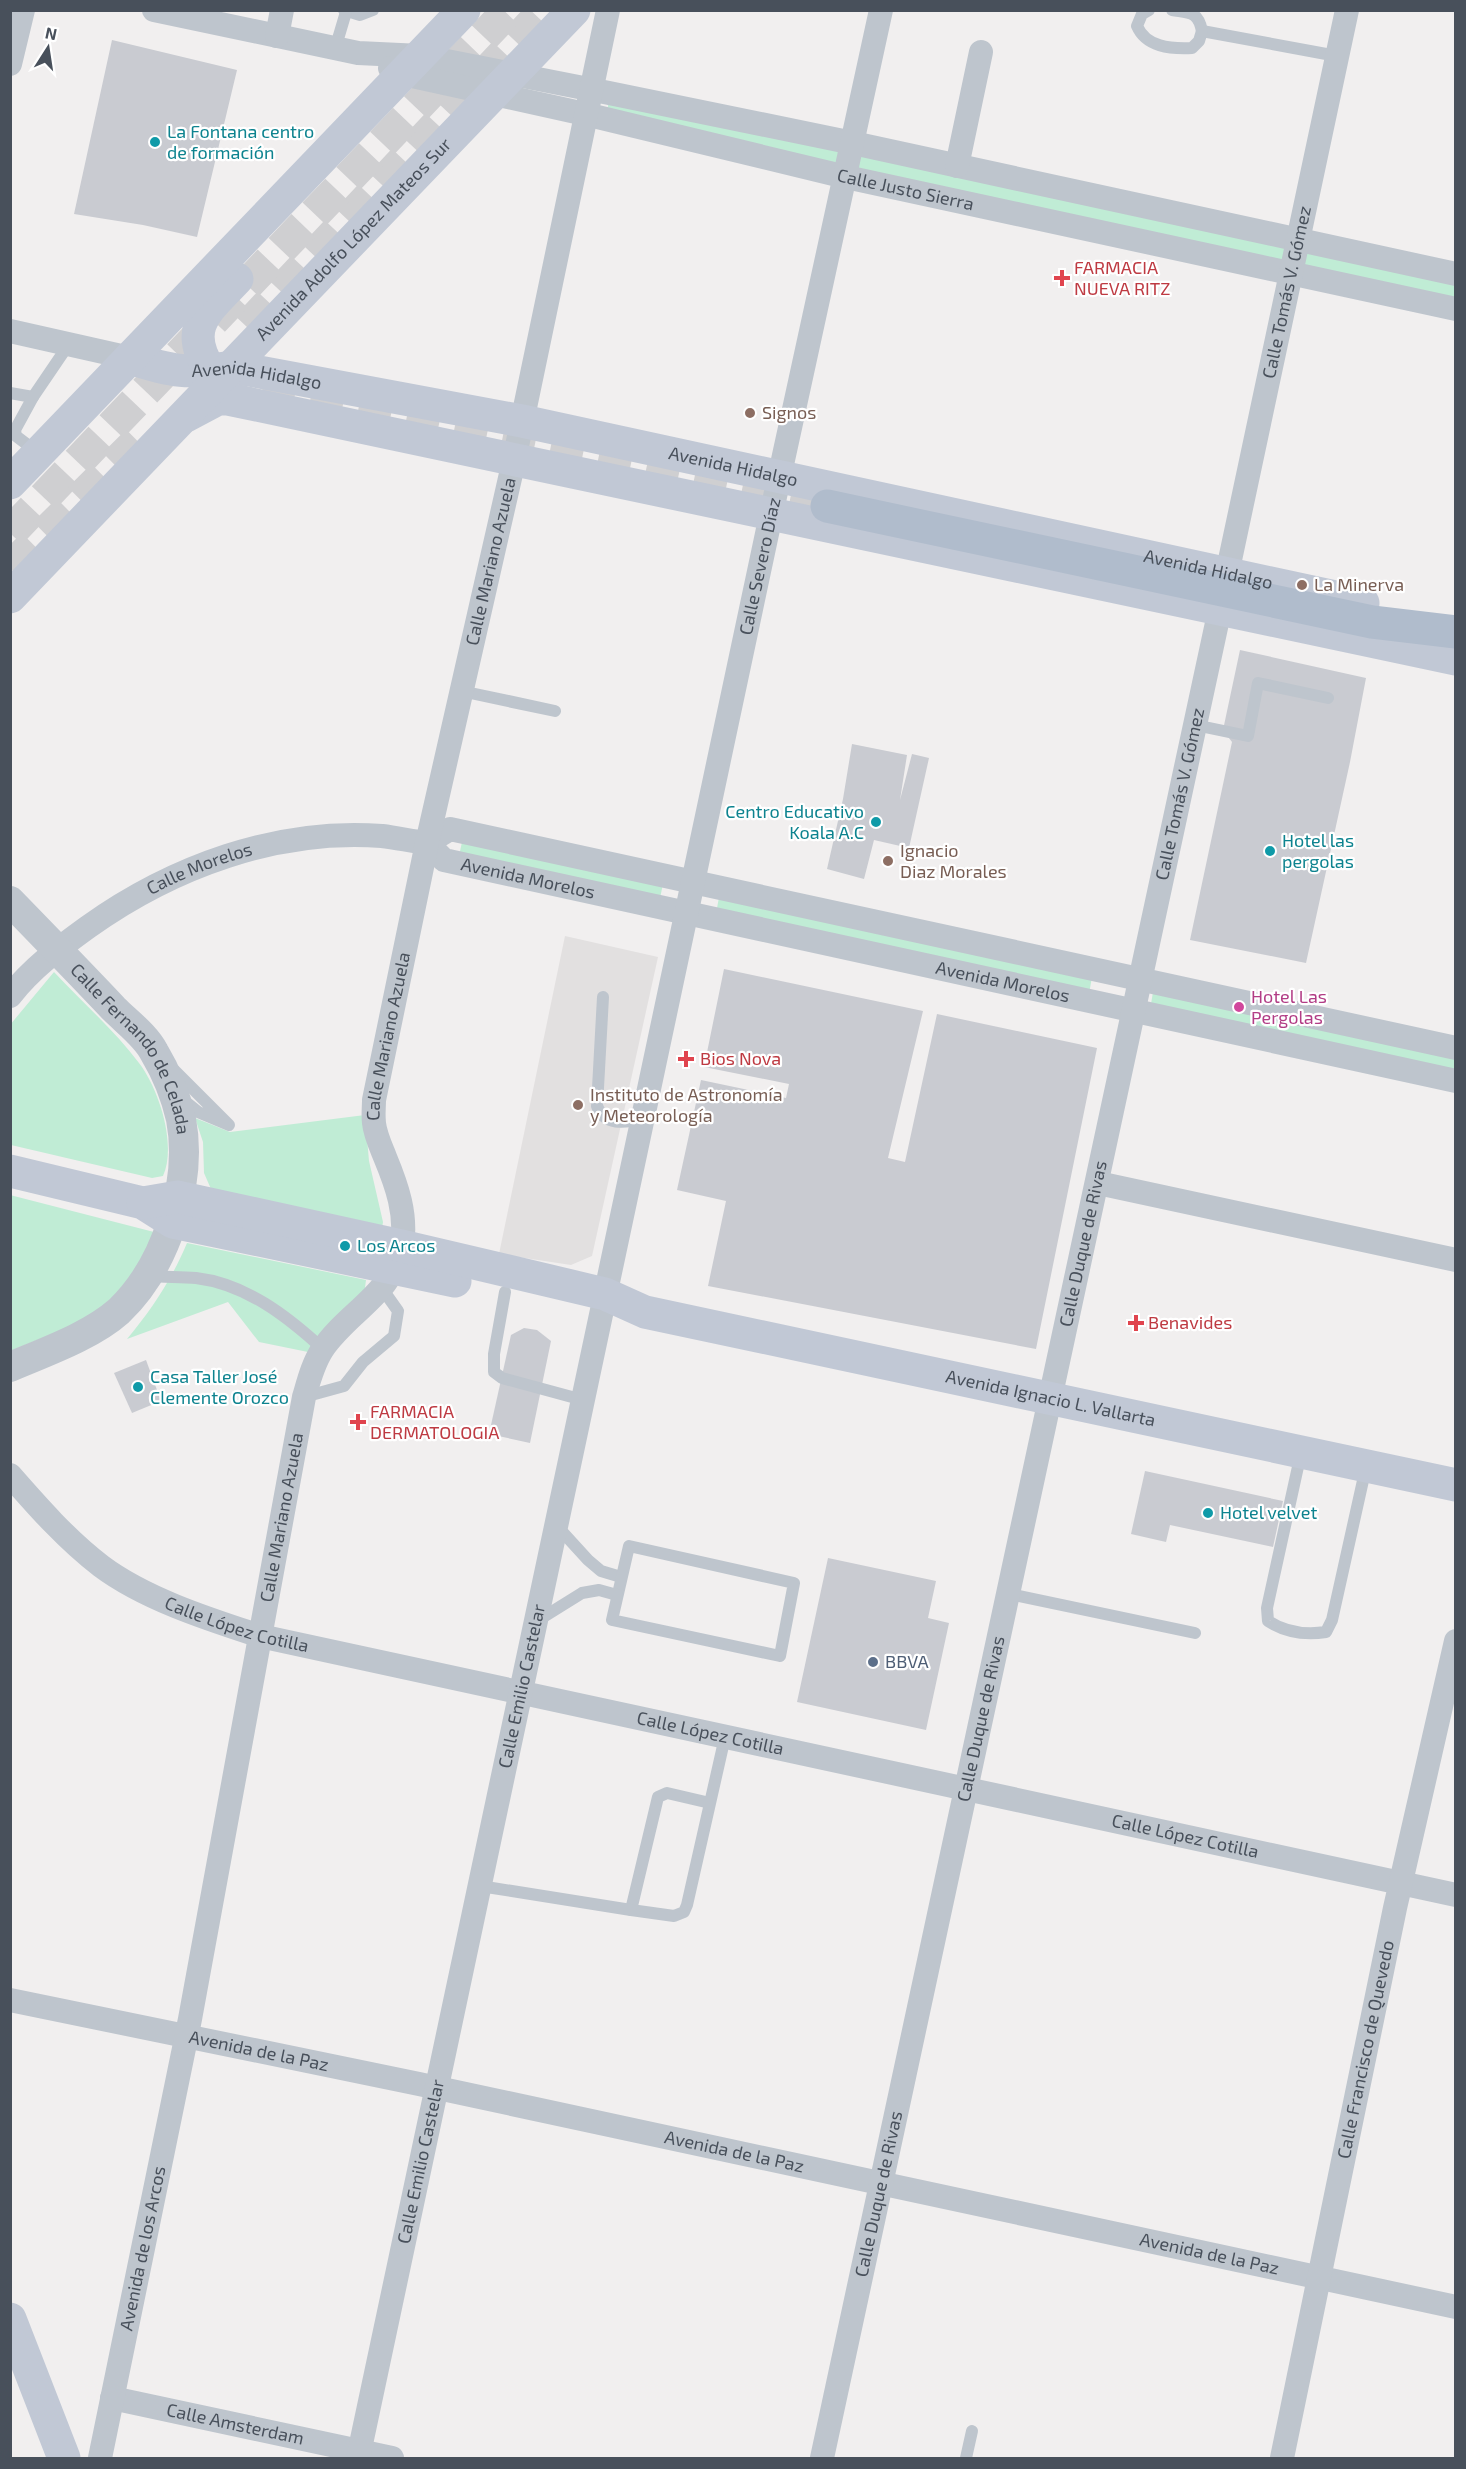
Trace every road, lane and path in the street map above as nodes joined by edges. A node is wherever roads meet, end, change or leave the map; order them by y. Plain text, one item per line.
1 (23, 10) edge
2 (154, 10) edge
3 (282, 10) edge
4 (373, 10) edge
5 (464, 10) edge
6 (573, 10) edge
7 (608, 10) edge
8 (881, 10) edge
9 (1149, 10) edge
10 (1172, 10) edge
11 (1347, 10) edge
12 (345, 11) edge
13 (1203, 31) junction
14 (277, 36) junction
15 (346, 51) junction
16 (981, 52) dead end
17 (1337, 56) junction
18 (10, 64) edge
19 (412, 65) junction
20 (503, 84) junction
21 (590, 89) junction
22 (585, 114) junction
23 (853, 143) junction
24 (957, 166) junction
25 (307, 174) junction
26 (846, 177) junction
27 (1298, 240) junction
28 (1291, 273) junction
29 (1455, 274) edge
30 (1455, 309) edge
31 (10, 332) edge
32 (69, 344) junction
33 (130, 358) junction
34 (222, 369) junction
35 (10, 393) edge
36 (33, 397) junction
37 (186, 416) junction
38 (522, 422) junction
39 (39, 453) junction
40 (514, 460) junction
41 (780, 477) junction
42 (10, 483) edge
43 (827, 506) tunnel mouth
44 (771, 515) junction
45 (1227, 574) junction
46 (10, 597) edge
47 (1220, 609) junction
48 (1372, 622) junction
49 (1455, 624) edge
50 (1455, 632) edge
51 (1455, 649) edge
52 (1455, 659) edge
53 (461, 691) junction
54 (1328, 698) dead end
55 (555, 711) dead end
56 (1195, 725) junction
57 (426, 843) junction
58 (693, 882) junction
59 (10, 901) edge
60 (686, 913) junction
61 (57, 949) junction
62 (1142, 980) junction
63 (10, 996) edge
64 (603, 997) dead end
65 (1135, 1011) junction
66 (1455, 1048) edge
67 (153, 1050) junction
68 (1455, 1081) edge
69 (173, 1092) junction
70 (643, 1119) junction
71 (10, 1171) edge
72 (1098, 1183) junction
73 (176, 1210) junction
74 (1455, 1260) edge
75 (392, 1267) junction
76 (149, 1276) junction
77 (505, 1292) junction
78 (603, 1303) junction
79 (323, 1349) junction
80 (10, 1366) edge
81 (304, 1397) junction
82 (1051, 1399) junction
83 (583, 1401) junction
84 (1301, 1452) junction
85 (1366, 1466) junction
86 (10, 1475) edge
87 (1455, 1485) edge
88 (556, 1525) junction
89 (621, 1577) junction
90 (1009, 1594) junction
91 (617, 1595) junction
92 (536, 1621) junction
93 (1195, 1633) dead end
94 (260, 1636) junction
95 (1455, 1641) edge
96 (521, 1692) junction
97 (725, 1737) junction
98 (967, 1789) junction
99 (710, 1803) junction
100 (1400, 1883) junction
101 (480, 1886) junction
102 (1455, 1895) edge
103 (631, 1910) junction
104 (10, 2000) edge
105 (186, 2036) junction
106 (437, 2088) junction
107 (882, 2183) junction
108 (1320, 2278) junction
109 (1455, 2307) edge
110 (10, 2319) edge
111 (112, 2398) junction
112 (972, 2431) dead end
113 (359, 2455) edge
114 (64, 2458) edge
115 (100, 2458) edge
116 (392, 2458) edge
117 (822, 2458) edge
118 (966, 2458) edge
119 (1282, 2458) edge

1 - 18 street
2 - 14 street, Calle Justo Sierra
3 - 14 street
4 - 12 lane
5 - 19 main road
6 - 20 main road, Avenida Adolfo López Mateos Sur
7 - 21 street, Calle Mariano Azuela
8 - 23 street, Calle Severo Díaz
9 - 13 lane
10 - 13 lane
11 - 17 street, Calle Tomás V. Gómez
12 - 15 lane
13 - 17 lane
14 - 15 street, Calle Justo Sierra
15 - 19 street, Calle Justo Sierra
16 - 24 street
17 - 27 street, Calle Tomás V. Gómez
19 - 20 street, Calle Justo Sierra
19 - 25 main road
20 - 21 street, Calle Justo Sierra
20 - 22 street, Calle Justo Sierra
20 - 34 main road, Avenida Adolfo López Mateos Sur
21 - 22 street, Calle Mariano Azuela
21 - 23 street, Calle Justo Sierra
22 - 26 street, Calle Justo Sierra
22 - 38 street, Calle Mariano Azuela
23 - 24 street, Calle Justo Sierra
23 - 26 street, Calle Severo Díaz
24 - 27 street, Calle Justo Sierra
25 - 33 main road
25 - 34 main road
26 - 28 street, Calle Justo Sierra
26 - 41 street, Calle Severo Díaz
27 - 28 street, Calle Tomás V. Gómez
27 - 29 street, Calle Justo Sierra
28 - 30 street, Calle Justo Sierra
28 - 45 street, Calle Tomás V. Gómez
31 - 32 street, Avenida Hidalgo
32 - 33 street, Avenida Hidalgo
32 - 36 lane
33 - 34 main road, Avenida Hidalgo
33 - 39 main road
34 - 37 main road, Avenida Adolfo López Mateos Sur
34 - 38 main road, Avenida Hidalgo
35 - 36 lane
36 - 39 lane
37 - 40 main road, Avenida Hidalgo
37 - 46 main road, Avenida Adolfo López Mateos Sur
38 - 40 street, Calle Mariano Azuela
38 - 41 main road, Avenida Hidalgo
39 - 42 main road
40 - 44 main road, Avenida Hidalgo
40 - 53 street, Calle Mariano Azuela
41 - 44 street, Calle Severo Díaz
41 - 45 main road, Avenida Hidalgo
43 - 48 main road
44 - 47 main road, Avenida Hidalgo
44 - 58 street, Calle Severo Díaz
45 - 49 main road, Avenida Hidalgo
47 - 52 main road, Avenida Hidalgo
47 - 56 street, Calle Tomás V. Gómez
48 - 50 main road
48 - 51 main road
53 - 55 lane
53 - 57 street, Calle Mariano Azuela
54 - 56 lane
56 - 62 street, Calle Tomás V. Gómez
57 - 58 street, Avenida Morelos
57 - 60 street, Avenida Morelos
57 - 61 street, Calle Morelos
57 - 75 street, Calle Mariano Azuela
58 - 60 street, Calle Severo Díaz
58 - 62 street, Avenida Morelos
59 - 61 street, Calle Fernando de Celada
60 - 65 street, Avenida Morelos
60 - 70 street, Calle Emilio Castelar
61 - 63 street, Calle Morelos
61 - 67 street, Calle Fernando de Celada
62 - 65 street, Calle Duque de Rivas
62 - 66 street, Avenida Morelos
64 - 70 lane
65 - 68 street, Avenida Morelos
65 - 72 street, Calle Duque de Rivas
67 - 69 street, Calle Fernando de Celada
67 - 69 lane
69 - 73 street, Calle Fernando de Celada
70 - 78 street, Calle Emilio Castelar
71 - 73 main road, Avenida Ignacio L. Vallarta
72 - 74 street
72 - 82 street, Calle Duque de Rivas
73 - 75 main road, Avenida Ignacio L. Vallarta
73 - 76 street, Calle Fernando de Celada
75 - 77 main road, Avenida Ignacio L. Vallarta
75 - 78 main road, Avenida Ignacio L. Vallarta
75 - 79 street, Calle Mariano Azuela
75 - 81 lane
76 - 79 lane
76 - 80 street, Calle Fernando de Celada
77 - 78 main road, Avenida Ignacio L. Vallarta
77 - 83 lane
78 - 82 main road, Avenida Ignacio L. Vallarta
78 - 83 street, Calle Emilio Castelar
79 - 81 street, Calle Mariano Azuela
81 - 94 street, Calle Mariano Azuela
82 - 84 main road, Avenida Ignacio L. Vallarta
82 - 90 street, Calle Duque de Rivas
83 - 88 street, Calle Emilio Castelar
84 - 85 main road, Avenida Ignacio L. Vallarta
84 - 85 lane
85 - 87 main road, Avenida Ignacio L. Vallarta
86 - 94 street, Calle López Cotilla
88 - 89 lane
88 - 92 street, Calle Emilio Castelar
89 - 91 lane
89 - 91 lane
90 - 93 lane
90 - 98 street, Calle Duque de Rivas
91 - 92 lane
92 - 96 street, Calle Emilio Castelar
94 - 96 street, Calle López Cotilla
94 - 105 street, Calle Mariano Azuela
95 - 100 street, Calle Francisco de Quevedo
96 - 97 street, Calle López Cotilla
96 - 101 street, Calle Emilio Castelar
97 - 98 street, Calle López Cotilla
97 - 99 lane
98 - 100 street, Calle López Cotilla
98 - 107 street, Calle Duque de Rivas
99 - 103 lane
99 - 103 lane
100 - 102 street, Calle López Cotilla
100 - 108 street, Calle Francisco de Quevedo
101 - 103 lane
101 - 106 street, Calle Emilio Castelar
104 - 105 street, Avenida de la Paz
105 - 106 street, Avenida de la Paz
105 - 111 street, Avenida de los Arcos
106 - 107 street, Avenida de la Paz
106 - 113 street, Calle Emilio Castelar
107 - 108 street, Avenida de la Paz
107 - 117 street, Calle Duque de Rivas
108 - 109 street, Avenida de la Paz
108 - 119 street, Calle Francisco de Quevedo
110 - 114 main road
111 - 113 street, Calle Amsterdam
111 - 115 street, Avenida de los Arcos
112 - 118 lane
113 - 116 street, Calle Amsterdam

